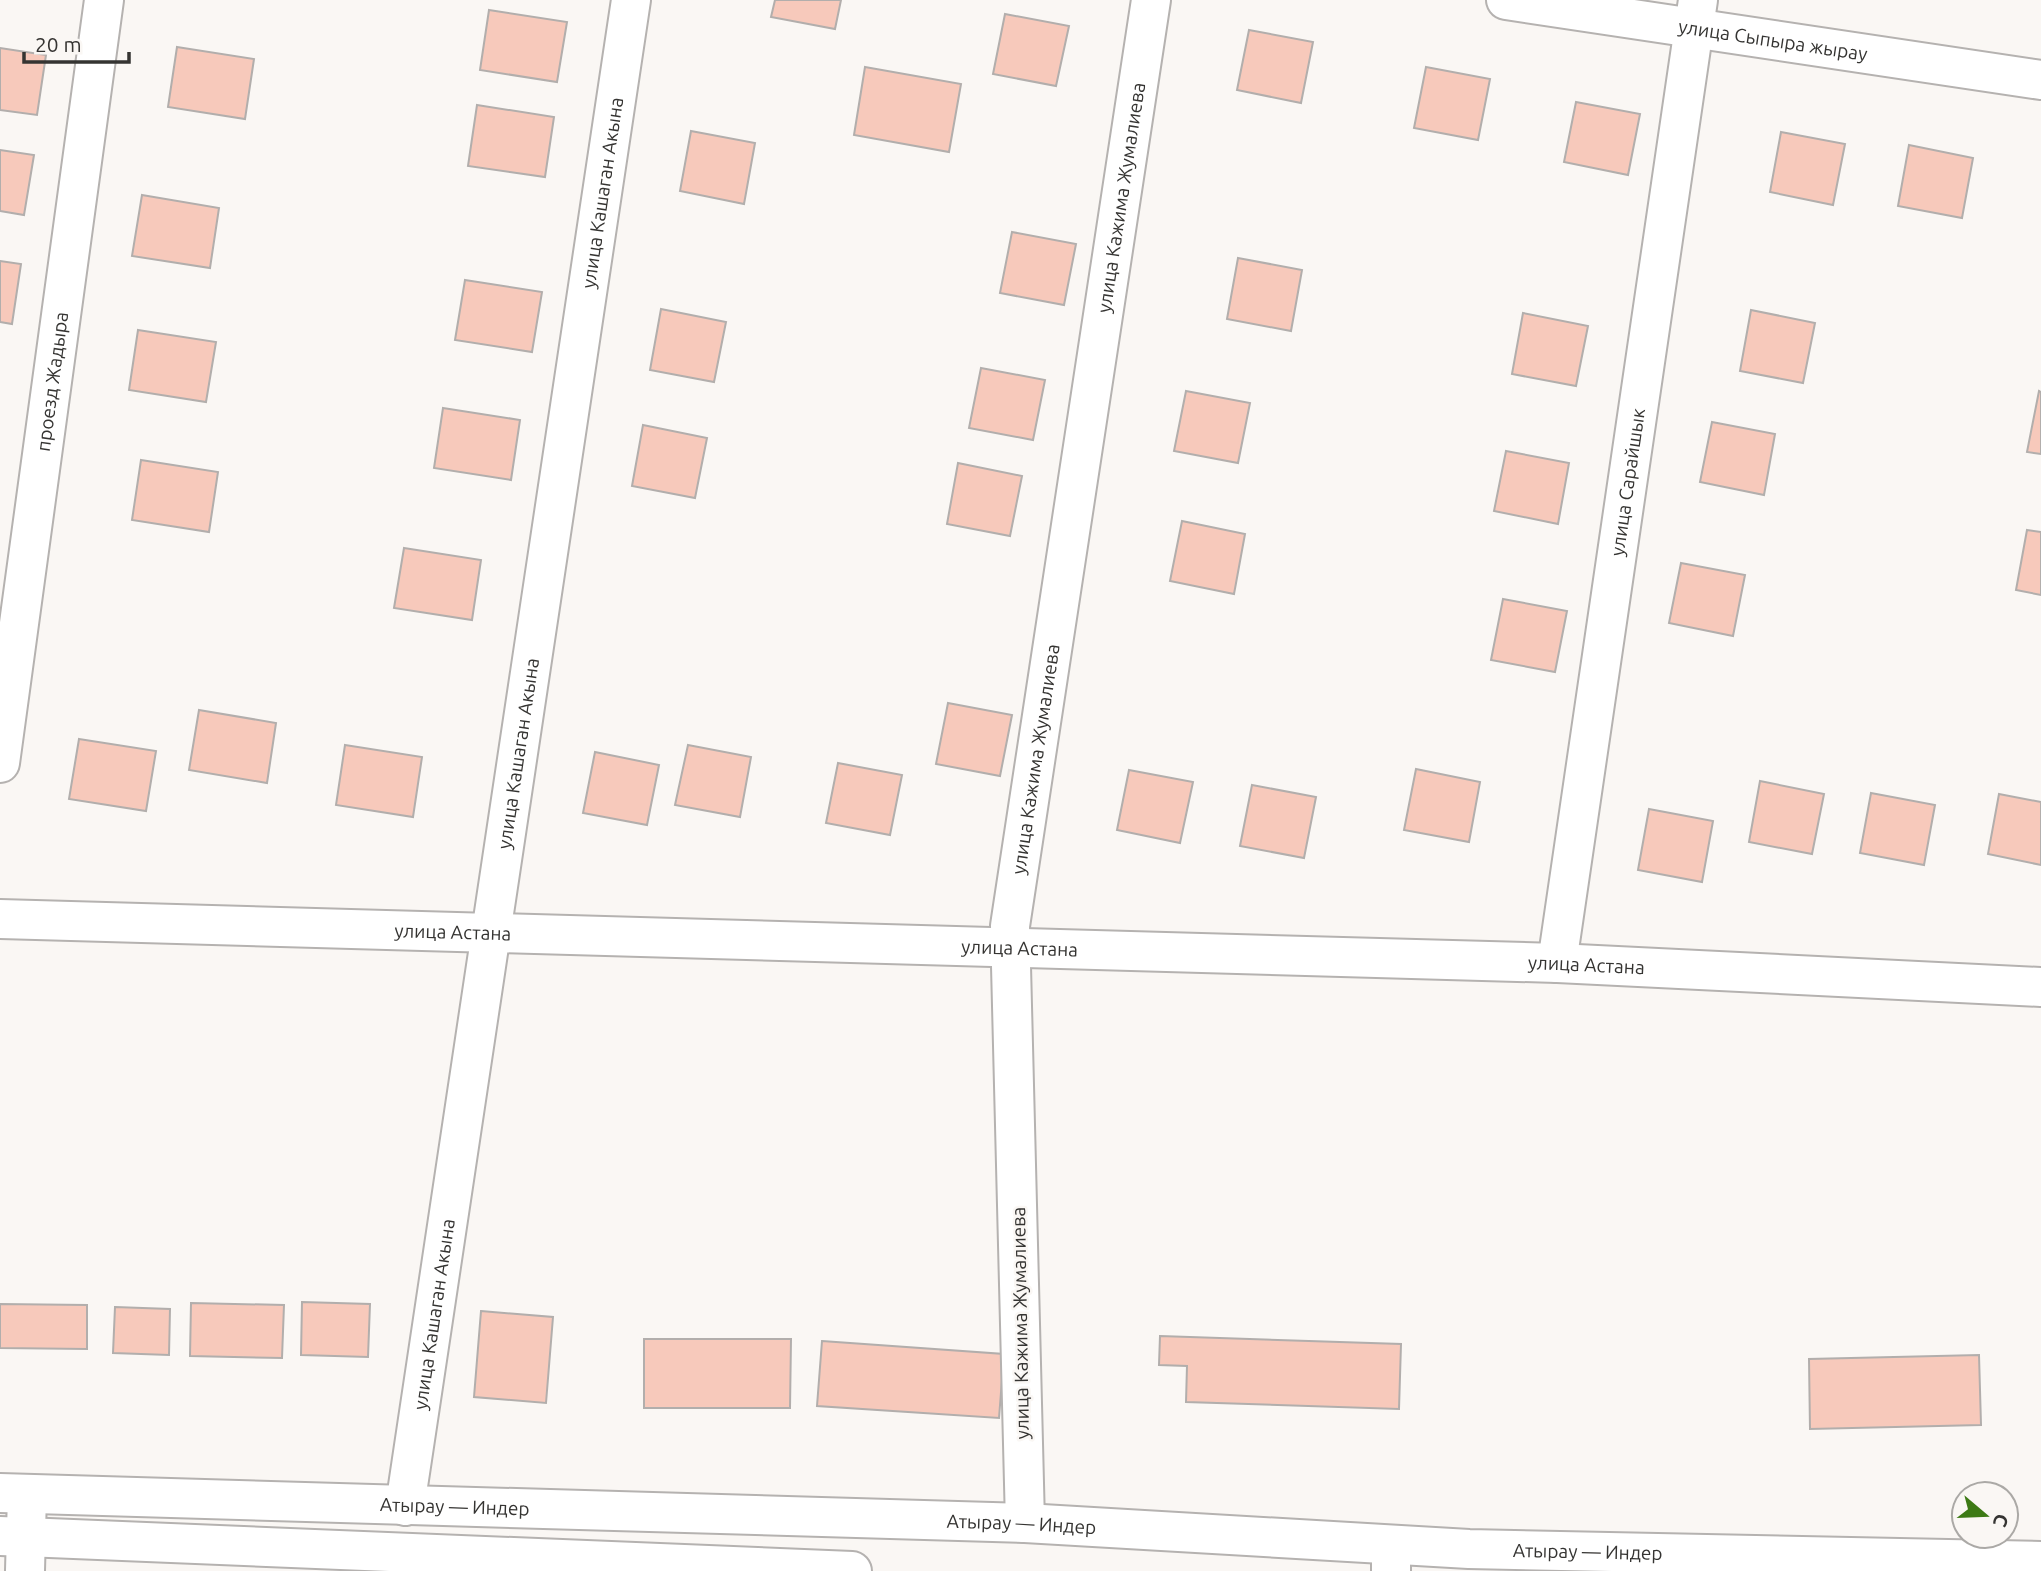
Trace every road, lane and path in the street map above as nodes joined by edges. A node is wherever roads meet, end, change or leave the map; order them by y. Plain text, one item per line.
1 (104, 0) edge
2 (631, 0) edge
3 (1151, 0) edge
4 (1506, 0) edge
5 (1696, 14) edge
6 (2041, 80) edge
7 (0, 763) edge
8 (0, 919) edge
9 (490, 932) junction
10 (1010, 949) junction
11 (1557, 963) junction
12 (2041, 987) edge
13 (13, 1494) edge
14 (405, 1506) junction
15 (1025, 1523) junction
16 (17, 1548) edge
17 (1391, 1559) edge
18 (2041, 1561) edge
19 (852, 1571) edge

1 - 7 street, проезд Жадыра
2 - 9 street, улица Кашаган Акына
3 - 10 street, улица Кажима Жумалиева
4 - 5 street, улица Сыпыра жырау
5 - 6 street, улица Сыпыра жырау
5 - 11 street, улица Сарайшык
8 - 9 street, улица Астана
9 - 10 street, улица Астана
9 - 14 street, улица Кашаган Акына
10 - 11 street, улица Астана
10 - 15 street, улица Кажима Жумалиева
11 - 12 street, улица Астана
13 - 14 street, Атырау — Индер
13 - 16 street
14 - 15 street, Атырау — Индер
15 - 17 street, Атырау — Индер
16 - 19 street
17 - 18 street, Атырау — Индер

